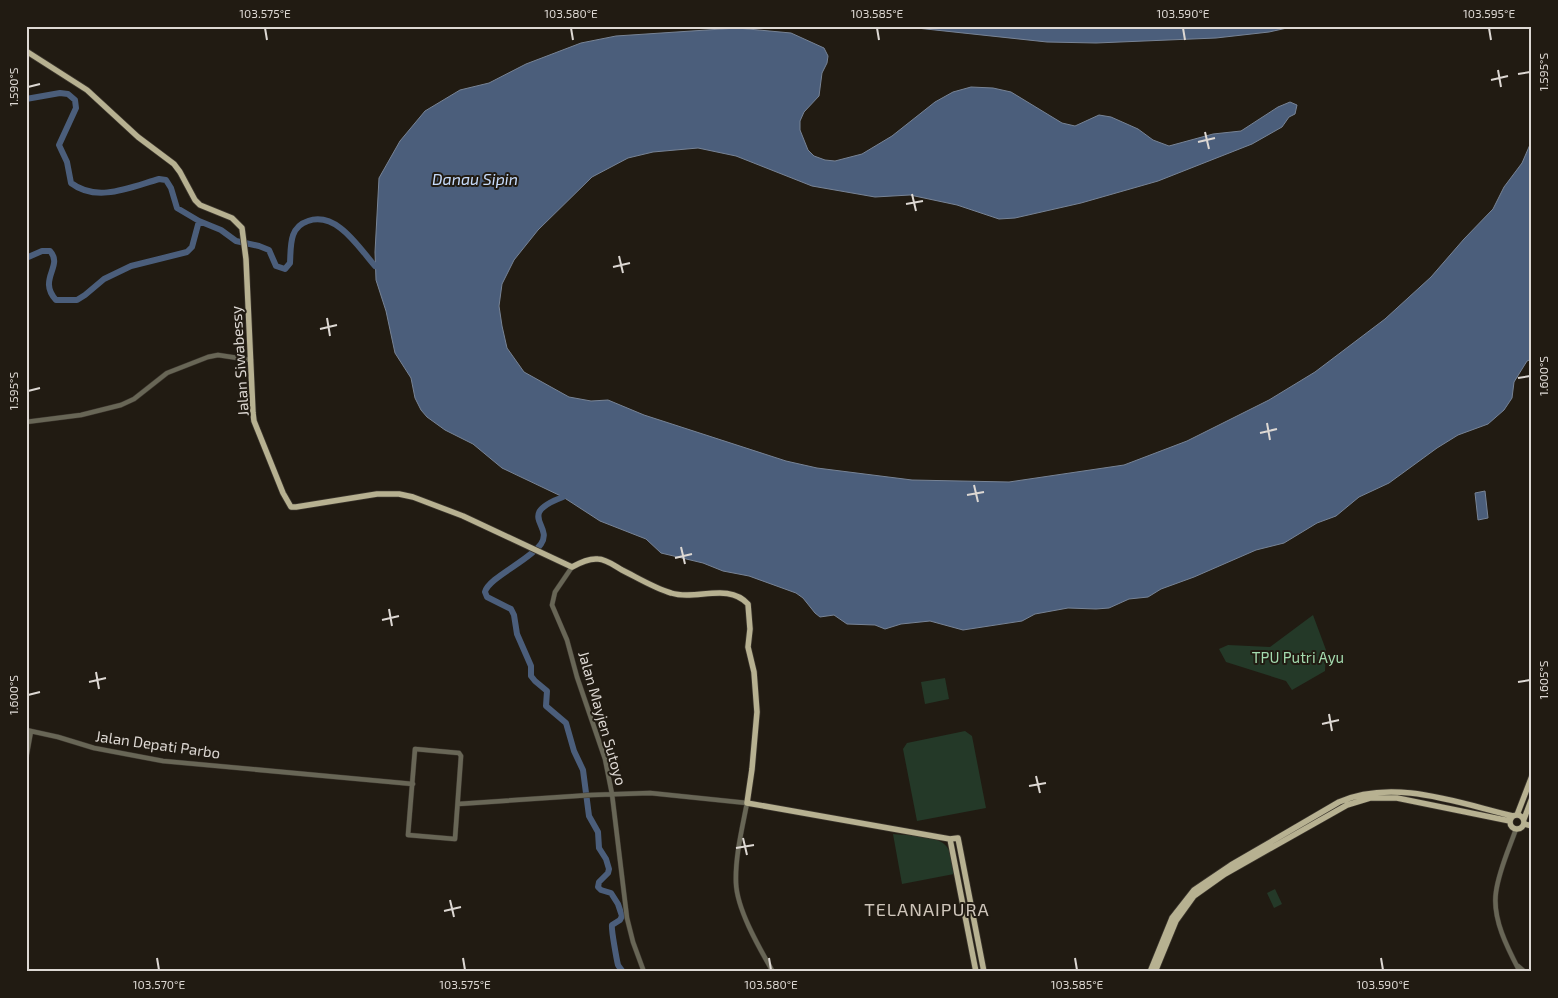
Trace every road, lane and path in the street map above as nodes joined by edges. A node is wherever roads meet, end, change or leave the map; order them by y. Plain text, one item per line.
1 (26, 51) edge
2 (251, 360) junction
3 (26, 422) edge
4 (572, 567) junction
5 (29, 731) edge
6 (26, 759) edge
7 (1532, 776) edge
8 (413, 784) junction
9 (612, 794) junction
10 (1532, 798) edge
11 (747, 803) junction
12 (458, 804) junction
13 (1513, 817) junction
14 (1524, 822) junction
15 (1532, 826) edge
16 (1516, 829) junction
17 (1296, 830) junction
18 (950, 839) junction
19 (1517, 965) junction
20 (644, 972) edge
21 (773, 972) edge
22 (976, 972) edge
23 (984, 972) edge
24 (1150, 972) edge
25 (1155, 972) edge
26 (1520, 972) edge
27 (1525, 972) edge

1 - 2 main road, Jalan Siwabessy
2 - 3 street
2 - 4 main road, Jalan Siwabessy
4 - 9 street, Jalan Mayjen Sutoyo
4 - 11 main road
5 - 6 street
5 - 8 street, Jalan Depati Parbo
7 - 13 main road
8 - 12 street
8 - 12 street
9 - 11 street
9 - 12 street
9 - 20 street, Jalan Mayjen Sutoyo
10 - 14 main road
11 - 18 main road
11 - 21 street
13 - 14 main road
13 - 16 main road
13 - 17 main road
14 - 15 main road
14 - 16 main road
16 - 19 street
17 - 24 main road
17 - 25 main road
18 - 22 main road
18 - 23 main road
19 - 26 street
19 - 27 street

